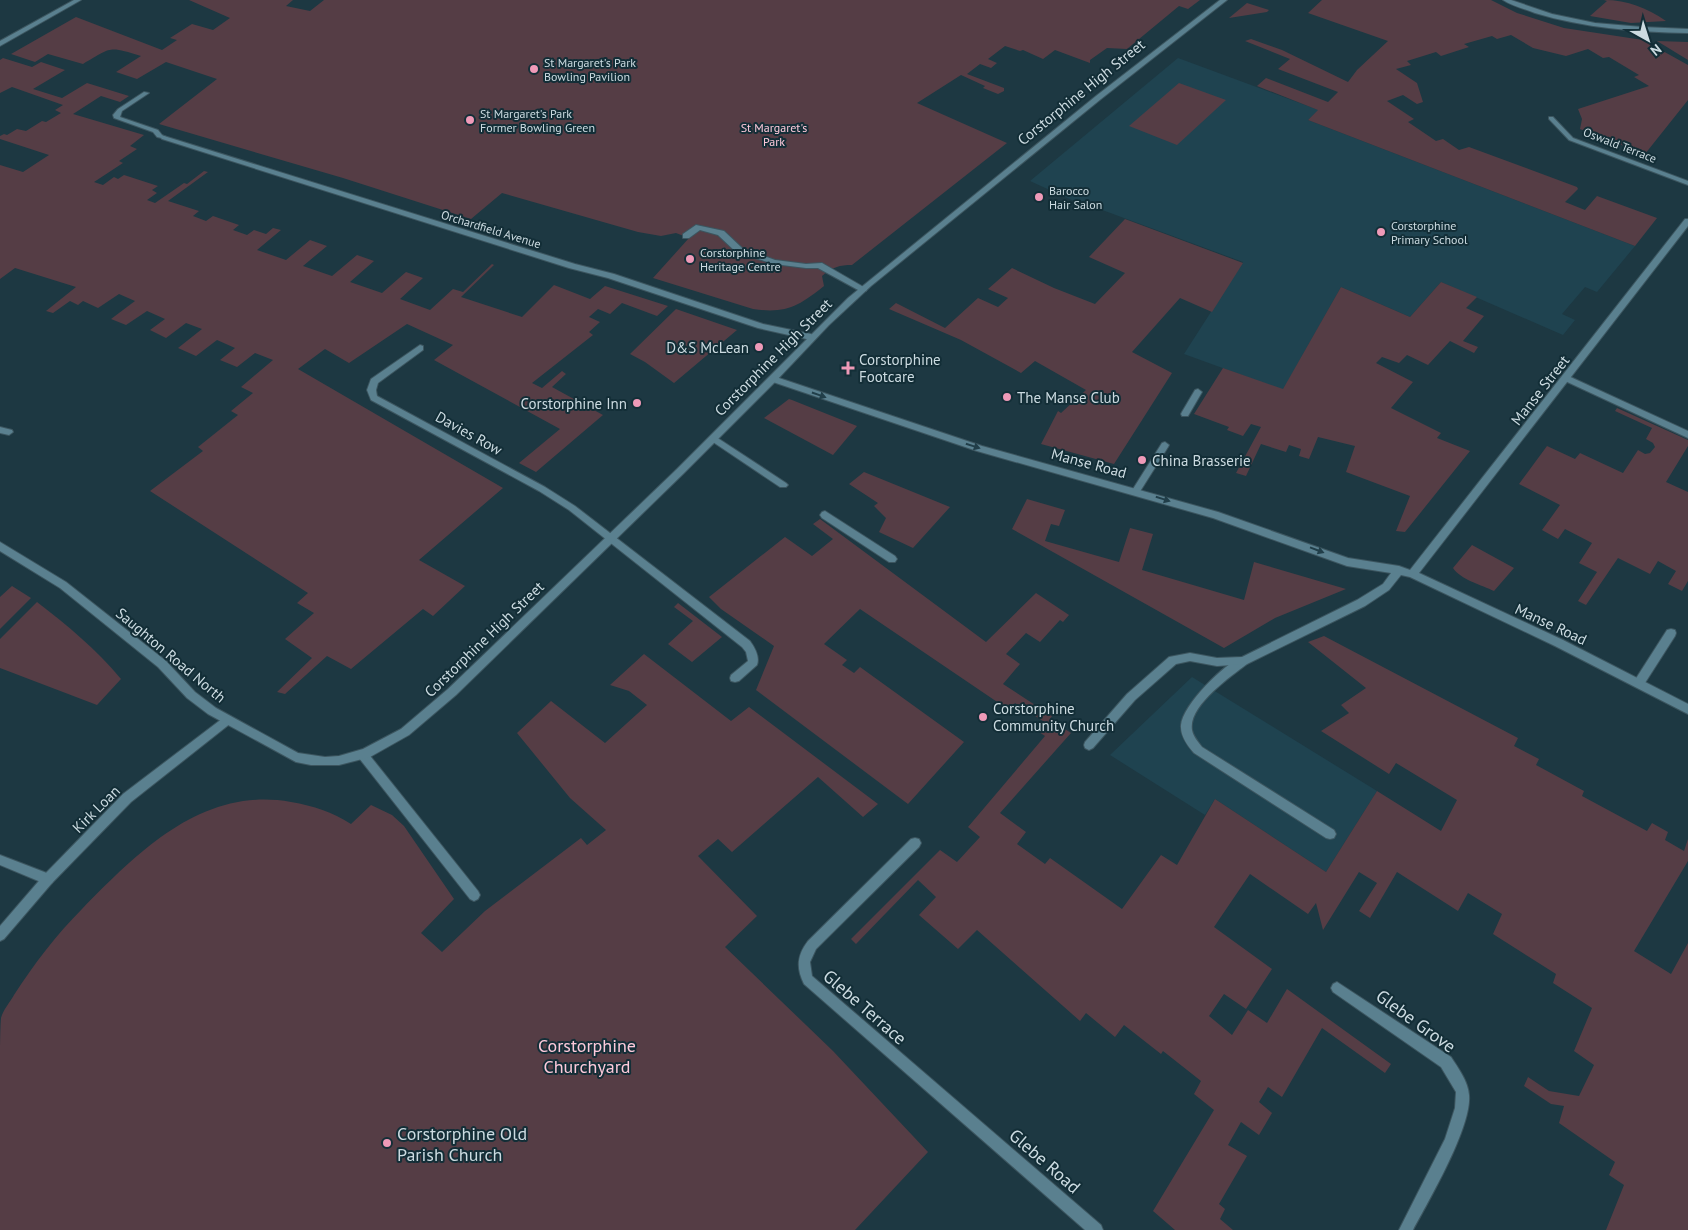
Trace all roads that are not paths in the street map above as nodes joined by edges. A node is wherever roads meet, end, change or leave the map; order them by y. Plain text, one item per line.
1 (78, 0) edge
2 (1224, 0) edge
3 (1506, 0) edge
4 (1688, 31) edge
5 (0, 44) edge
6 (146, 93) dead end
7 (1551, 118) dead end
8 (1688, 183) edge
9 (1688, 221) edge
10 (686, 236) dead end
11 (863, 289) junction
12 (811, 337) junction
13 (420, 348) dead end
14 (1566, 378) junction
15 (773, 379) junction
16 (1198, 392) dead end
17 (1185, 414) dead end
18 (1688, 434) edge
19 (713, 438) junction
20 (1165, 446) dead end
21 (783, 486) dead end
22 (1136, 492) junction
23 (825, 515) dead end
24 (611, 539) junction
25 (0, 546) edge
26 (892, 559) dead end
27 (1399, 570) junction
28 (1412, 574) junction
29 (1671, 633) dead end
30 (1243, 661) junction
31 (735, 678) dead end
32 (1639, 683) junction
33 (1688, 709) edge
34 (227, 720) junction
35 (1089, 745) dead end
36 (363, 754) junction
37 (1330, 834) dead end
38 (915, 843) dead end
39 (0, 860) edge
40 (48, 879) junction
41 (474, 895) dead end
42 (0, 935) edge
43 (1337, 988) dead end
44 (969, 1122) joint
45 (1096, 1230) edge
46 (1406, 1230) edge

1 - 5 street
2 - 11 street, Corstorphine High Street
3 - 4 street
6 - 12 street, Orchardfield Avenue
7 - 8 street, Oswald Terrace
9 - 14 street, Manse Street
10 - 11 street
11 - 12 street, Corstorphine High Street
12 - 15 street, Corstorphine High Street
13 - 24 street, Davies Row
14 - 18 street
14 - 28 street, Manse Street
15 - 19 street, Corstorphine High Street
15 -> 22 street, Manse Road
16 - 17 street
19 - 21 street
19 - 24 street, Corstorphine High Street
20 - 22 street
22 -> 27 street, Manse Road
23 - 26 street
24 - 31 street
24 - 36 street, Corstorphine High Street
25 - 34 street, Saughton Road North
27 - 28 street, Manse Road
27 - 30 street
28 - 32 street, Manse Road
29 - 32 street
30 - 35 street
30 - 37 street
32 - 33 street, Manse Road
34 - 36 street, Saughton Road North
34 - 40 street, Kirk Loan
36 - 41 street
38 - 44 street, Glebe Terrace
39 - 40 street
40 - 42 street, Kirk Loan
43 - 46 street, Glebe Grove
44 - 45 street, Glebe Road

